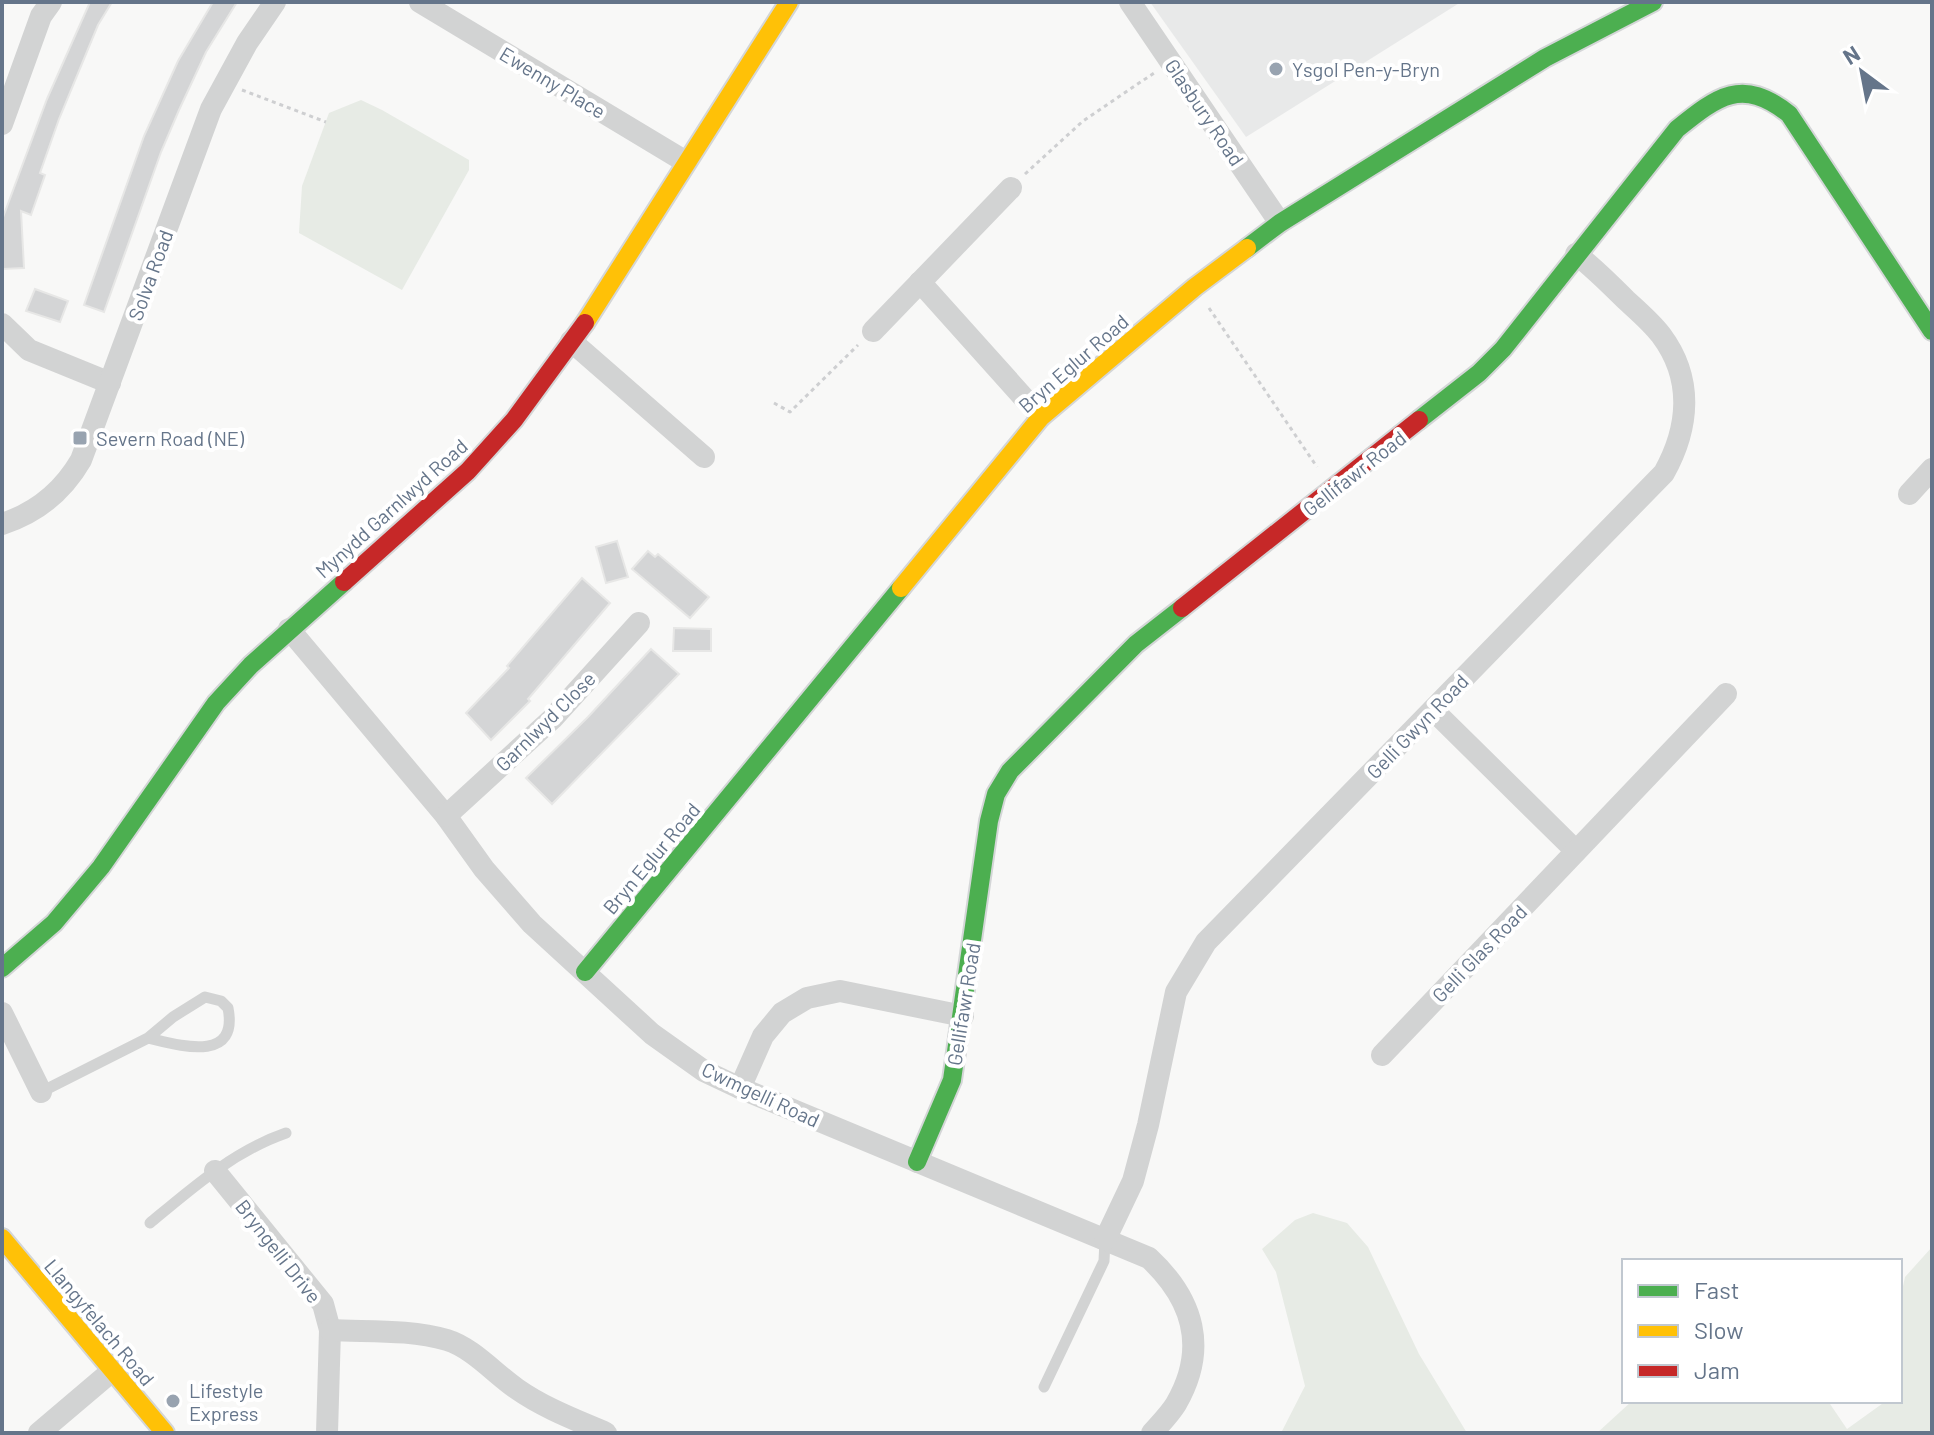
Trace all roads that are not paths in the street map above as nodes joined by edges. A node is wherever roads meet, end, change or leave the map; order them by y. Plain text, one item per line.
1 (51, 2) edge
2 (275, 2) edge
3 (420, 2) edge
4 (789, 2) edge
5 (1130, 2) edge
6 (1653, 2) edge
7 (2, 124) edge
8 (686, 162) junction
9 (1011, 188) road end
10 (1280, 223) junction
11 (1576, 254) junction
12 (920, 282) junction
13 (2, 324) edge
14 (873, 331) road end
15 (1932, 331) edge
16 (571, 341) junction
17 (110, 383) junction
18 (1041, 417) junction
19 (704, 457) dead end
20 (1932, 469) edge
21 (1909, 494) dead end
22 (2, 524) edge
23 (639, 623) dead end
24 (289, 629) junction
25 (1726, 694) dead end
26 (1433, 710) junction
27 (446, 816) junction
28 (1576, 851) junction
29 (2, 968) edge
30 (585, 972) junction
31 (2, 1013) edge
32 (963, 1016) junction
33 (148, 1038) junction
34 (1382, 1055) dead end
35 (740, 1088) junction
36 (41, 1092) joint
37 (286, 1133) dead end
38 (917, 1162) junction
39 (215, 1171) junction
40 (150, 1223) dead end
41 (2, 1238) edge
42 (1105, 1240) junction
43 (330, 1330) junction
44 (112, 1371) junction
45 (1044, 1387) dead end
46 (39, 1433) edge
47 (165, 1433) edge
48 (327, 1433) edge
49 (606, 1433) edge
50 (1152, 1433) edge

1 - 7 street
2 - 17 street, Solva Road
3 - 8 street, Ewenny Place
4 - 8 street, Mynydd Garnlwyd Road
5 - 10 street, Glasbury Road
6 - 10 street, Bryn Eglur Road
8 - 16 street, Mynydd Garnlwyd Road
9 - 12 street
10 - 18 street, Bryn Eglur Road
11 - 15 street, Gellifawr Road
11 - 26 street, Gelli Gwyn Road
11 - 32 street, Gellifawr Road
12 - 14 street
12 - 18 street
13 - 17 street
16 - 19 street
16 - 24 street, Mynydd Garnlwyd Road
17 - 22 street, Solva Road
18 - 30 street, Bryn Eglur Road
20 - 21 street
23 - 27 street, Garnlwyd Close
24 - 27 street, Cwmgelli Road
24 - 29 street, Mynydd Garnlwyd Road
25 - 28 street, Gelli Glas Road
26 - 28 street
26 - 42 street, Gelli Gwyn Road
27 - 30 street, Cwmgelli Road
28 - 34 street, Gelli Glas Road
30 - 35 street, Cwmgelli Road
31 - 36 street
32 - 35 street
32 - 38 street, Gellifawr Road
33 - 33 lane
33 - 36 lane
35 - 38 street, Cwmgelli Road
37 - 39 lane
38 - 42 street, Cwmgelli Road
39 - 40 lane
39 - 43 street, Bryngelli Drive
41 - 44 street, Llangyfelach Road
42 - 45 lane
42 - 50 street, Cwmgelli Road
43 - 48 street, Bryngelli Drive
43 - 49 street
44 - 46 street
44 - 47 street, Llangyfelach Road

